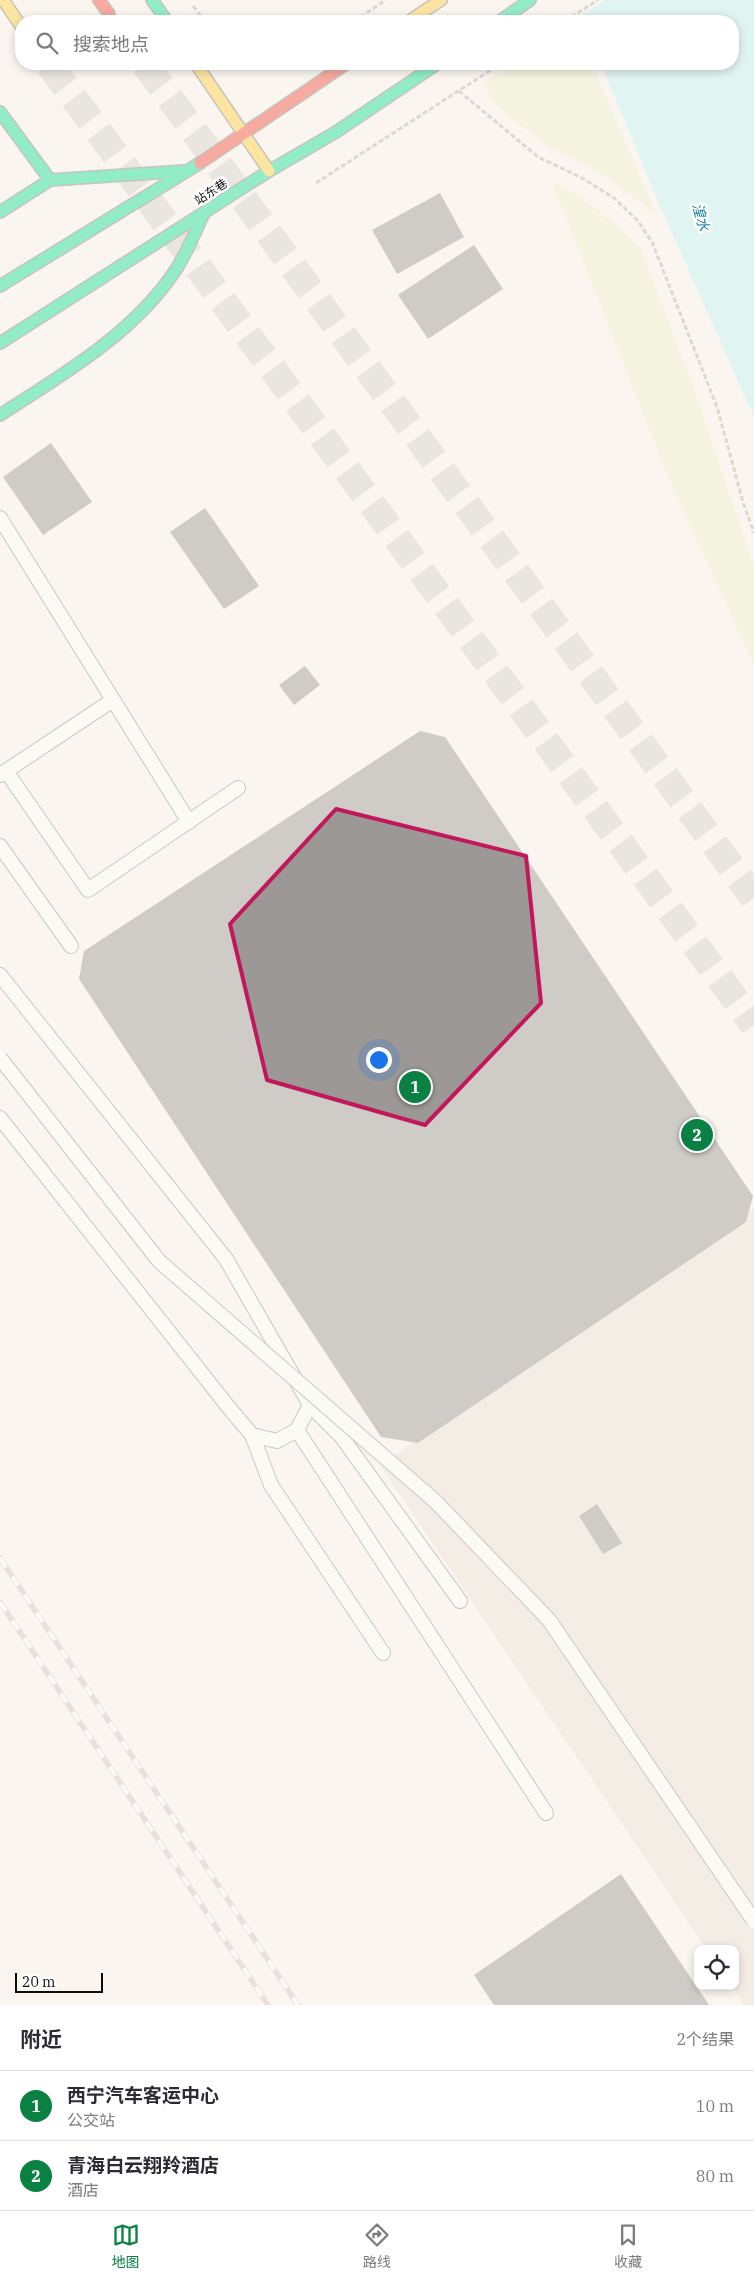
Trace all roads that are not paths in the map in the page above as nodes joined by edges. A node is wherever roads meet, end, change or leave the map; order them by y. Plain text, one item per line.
1 (3, 0) edge
2 (99, 0) edge
3 (152, 0) edge
4 (441, 0) edge
5 (530, 0) edge
6 (109, 14) dead end
7 (162, 15) edge
8 (418, 15) edge
9 (509, 15) edge
10 (15, 17) edge
11 (200, 70) edge
12 (337, 70) edge
13 (429, 70) edge
14 (0, 112) edge
15 (243, 132) junction
16 (189, 171) junction
17 (269, 171) junction
18 (50, 180) junction
19 (0, 212) edge
20 (204, 212) junction
21 (0, 286) edge
22 (0, 343) edge
23 (0, 415) edge
24 (0, 518) edge
25 (113, 700) junction
26 (3, 773) edge
27 (238, 788) dead end
28 (189, 822) junction
29 (0, 846) edge
30 (71, 946) dead end
31 (0, 975) edge
32 (0, 1058) edge
33 (0, 1118) edge
34 (310, 1405) junction
35 (296, 1430) junction
36 (252, 1434) junction
37 (460, 1601) dead end
38 (383, 1653) dead end
39 (546, 1813) dead end
40 (754, 1921) edge

1 - 10 main road
2 - 6 main road
3 - 7 main road
4 - 8 main road
5 - 9 main road
11 - 15 main road
12 - 15 main road
13 - 17 main road, 站东巷
14 - 18 main road
15 - 16 main road
15 - 17 main road
16 - 18 main road
16 - 21 main road
17 - 20 main road, 站东巷
18 - 19 main road
20 - 22 main road, 站东巷
20 - 23 main road
24 - 25 lane
25 - 26 lane
25 - 28 lane
26 - 28 lane
27 - 28 lane
29 - 30 lane
31 - 34 lane
32 - 40 lane, bridge
33 - 36 lane
34 - 35 lane
34 - 37 lane
35 - 36 lane
35 - 39 lane
36 - 38 lane

